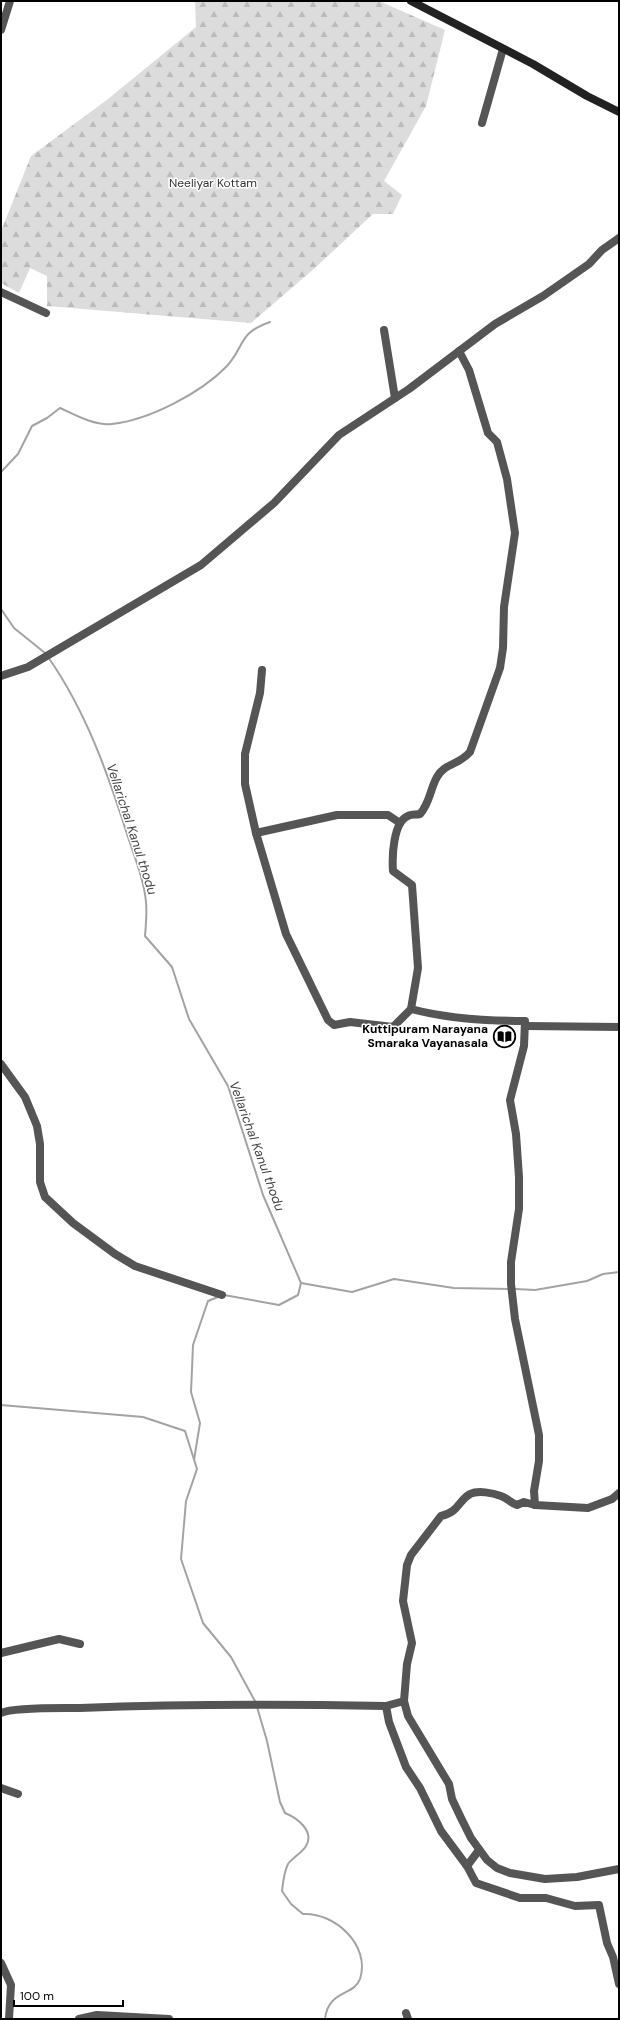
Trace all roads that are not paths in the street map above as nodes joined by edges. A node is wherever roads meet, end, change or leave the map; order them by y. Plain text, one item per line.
1 (10, 1) edge
2 (411, 1) edge
3 (1, 30) edge
4 (503, 49) junction
5 (619, 112) edge
6 (482, 123) dead end
7 (619, 238) edge
8 (1, 292) edge
9 (46, 313) dead end
10 (384, 330) dead end
11 (460, 350) junction
12 (395, 398) junction
13 (262, 670) dead end
14 (1, 676) edge
15 (400, 823) junction
16 (256, 833) junction
17 (411, 1009) junction
18 (526, 1026) junction
19 (619, 1027) edge
20 (1, 1064) edge
21 (222, 1295) dead end
22 (619, 1493) edge
23 (535, 1505) junction
24 (80, 1644) dead end
25 (1, 1653) edge
26 (404, 1702) junction
27 (386, 1706) junction
28 (1, 1713) edge
29 (1, 1788) edge
30 (18, 1794) dead end
31 (479, 1850) junction
32 (467, 1866) junction
33 (619, 1869) edge
34 (1, 1963) edge
35 (619, 1984) edge
36 (9, 2019) edge
37 (79, 2019) edge
38 (169, 2019) edge

1 - 3 street
2 - 4 main road
4 - 5 main road
4 - 6 street
7 - 11 street
8 - 9 street
10 - 12 street
11 - 12 street
11 - 15 street
12 - 14 street
13 - 16 street
15 - 16 street
15 - 17 street
16 - 17 street
17 - 18 street
18 - 19 street
18 - 23 street
20 - 21 street
22 - 23 street
23 - 26 street
24 - 25 street
26 - 27 street
26 - 31 street
27 - 28 street
27 - 32 street
29 - 30 street
31 - 32 street
31 - 33 street
32 - 35 street
34 - 36 street
37 - 38 street

